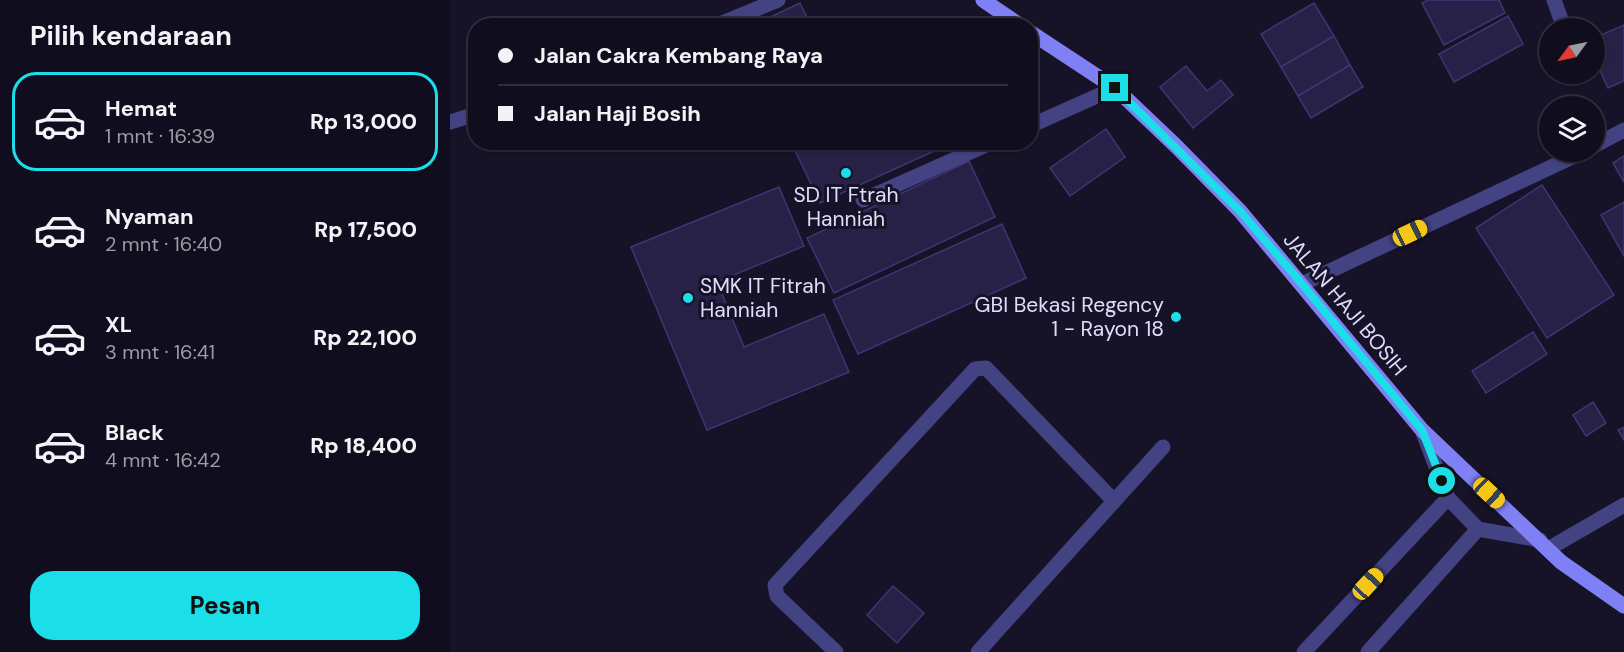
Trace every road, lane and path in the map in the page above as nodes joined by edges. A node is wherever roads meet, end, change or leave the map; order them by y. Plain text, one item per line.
1 (778, 0) edge
2 (983, 0) edge
3 (1554, 0) edge
4 (734, 18) edge
5 (1009, 18) edge
6 (1560, 18) edge
7 (1038, 37) edge
8 (1115, 88) junction
9 (468, 116) edge
10 (450, 122) edge
11 (1038, 122) edge
12 (1624, 130) edge
13 (1605, 140) edge
14 (975, 150) edge
15 (1562, 162) edge
16 (863, 200) dead end
17 (1302, 284) junction
18 (1422, 430) junction
19 (1163, 447) dead end
20 (1448, 498) junction
21 (1113, 500) junction
22 (1624, 505) edge
23 (1478, 529) junction
24 (1544, 544) junction
25 (1624, 606) edge
26 (836, 652) edge
27 (978, 652) edge
28 (1304, 652) edge
29 (1368, 652) edge

1 - 4 street
2 - 5 main road
3 - 6 street
7 - 8 main road, JALAN HAJI BOSIH
8 - 11 street
8 - 17 main road, JALAN HAJI BOSIH
9 - 10 street
12 - 13 street
14 - 16 street
15 - 17 street
17 - 18 main road, JALAN HAJI BOSIH
18 - 20 street
18 - 24 main road, JALAN HAJI BOSIH
19 - 21 street
20 - 23 street
20 - 28 street
21 - 26 street
21 - 27 street
22 - 24 street
23 - 24 street
23 - 29 street
24 - 25 main road, JALAN HAJI BOSIH

